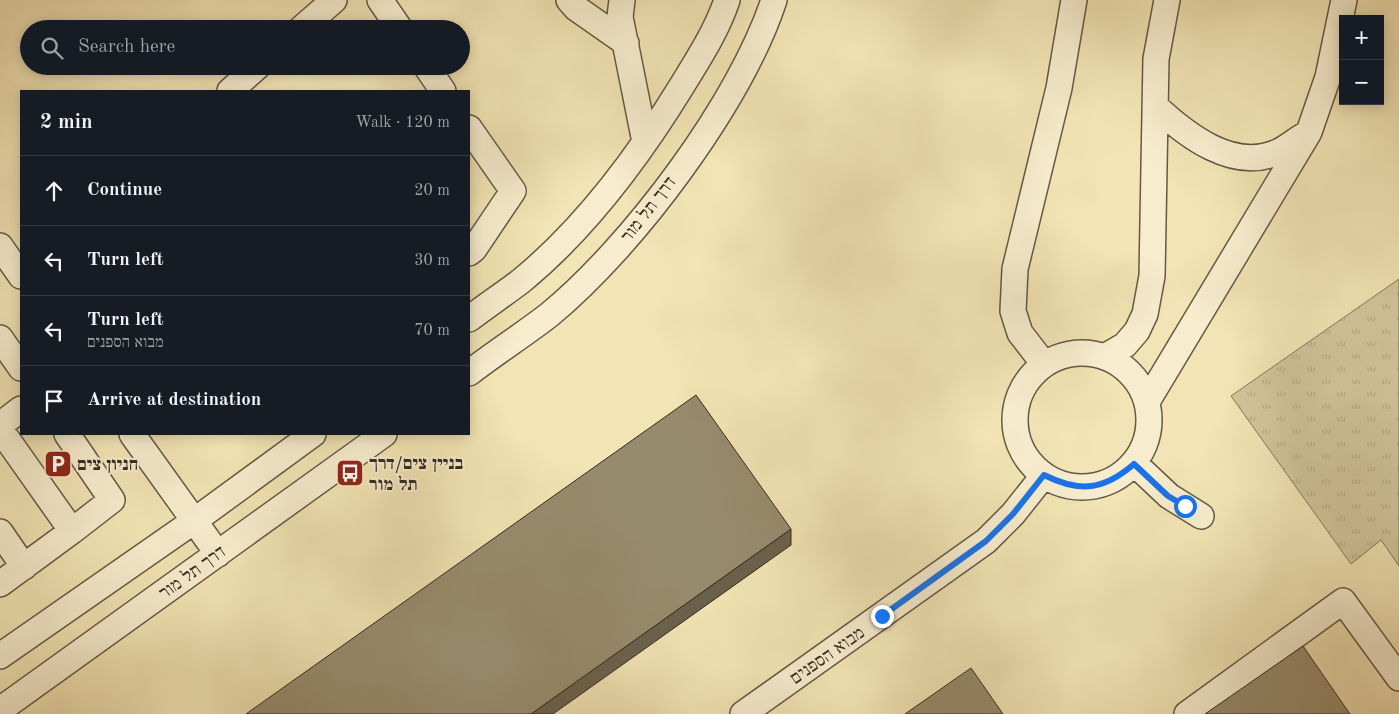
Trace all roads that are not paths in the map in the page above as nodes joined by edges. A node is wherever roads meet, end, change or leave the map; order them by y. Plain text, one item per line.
1 (334, 0) edge
2 (380, 0) edge
3 (569, 0) edge
4 (622, 0) edge
5 (727, 0) edge
6 (774, 0) edge
7 (1074, 0) edge
8 (1166, 0) edge
9 (1344, 0) edge
10 (311, 20) edge
11 (394, 20) edge
12 (626, 44) junction
13 (248, 75) edge
14 (432, 75) edge
15 (231, 90) edge
16 (442, 90) edge
17 (1155, 106) junction
18 (470, 129) edge
19 (1309, 132) junction
20 (644, 142) junction
21 (0, 246) edge
22 (470, 252) edge
23 (20, 275) edge
24 (470, 318) edge
25 (0, 338) edge
26 (1106, 356) junction
27 (1044, 364) junction
28 (20, 367) edge
29 (470, 371) edge
30 (1148, 400) junction
31 (20, 411) edge
32 (0, 425) edge
33 (0, 429) edge
34 (68, 435) edge
35 (133, 435) edge
36 (312, 435) edge
37 (383, 435) edge
38 (1134, 464) junction
39 (1044, 475) junction
40 (1201, 516) dead end
41 (194, 521) junction
42 (72, 531) junction
43 (0, 532) edge
44 (218, 554) junction
45 (24, 566) junction
46 (0, 584) edge
47 (0, 656) edge
48 (1399, 678) edge
49 (0, 710) edge
50 (743, 714) edge
51 (1187, 714) edge

1 - 10 street
2 - 11 street
3 - 12 street
4 - 12 street
5 - 20 street
6 - 29 street, דרך תל מור
7 - 27 street
8 - 17 street
9 - 19 street
12 - 20 street
13 - 15 street
14 - 16 street
17 - 19 street
17 - 26 street
18 - 22 street
19 - 30 street
20 - 24 street
21 - 23 street
25 - 28 street
26 - 27 street
26 - 30 street
27 - 39 street
30 - 38 street
31 - 32 street
33 - 42 street
34 - 42 street
35 - 41 street
36 - 41 street
37 - 44 street, דרך תל מור
38 - 39 street
38 - 40 street
39 - 50 street, מבוא הספנים
41 - 44 street
41 - 47 street
42 - 45 street
43 - 45 street
44 - 49 street, דרך תל מור
45 - 46 street
48 - 51 street

